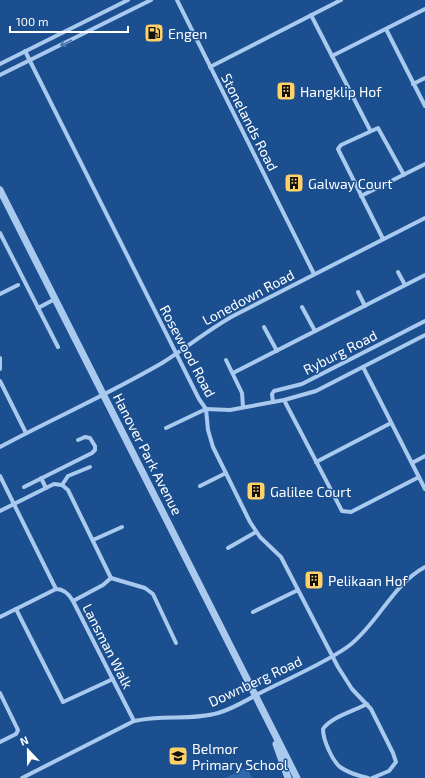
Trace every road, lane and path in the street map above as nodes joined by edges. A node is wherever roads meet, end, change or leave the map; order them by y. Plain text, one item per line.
1 (128, 0) edge
2 (151, 0) edge
3 (177, 0) edge
4 (341, 0) edge
5 (425, 9) edge
6 (311, 15) junction
7 (386, 29) junction
8 (25, 52) junction
9 (332, 56) junction
10 (30, 60) junction
11 (0, 64) edge
12 (210, 67) junction
13 (0, 75) edge
14 (425, 78) edge
15 (413, 84) junction
16 (425, 106) edge
17 (370, 130) junction
18 (425, 164) edge
19 (404, 175) junction
20 (0, 190) edge
21 (362, 196) junction
22 (425, 218) edge
23 (0, 233) edge
24 (383, 240) junction
25 (398, 272) dead end
26 (314, 274) junction
27 (425, 275) edge
28 (18, 285) dead end
29 (405, 285) junction
30 (358, 292) dead end
31 (0, 294) edge
32 (55, 299) junction
33 (365, 306) junction
34 (302, 307) dead end
35 (38, 308) junction
36 (425, 321) edge
37 (264, 327) dead end
38 (315, 331) junction
39 (425, 335) edge
40 (58, 347) dead end
41 (277, 351) junction
42 (176, 353) junction
43 (0, 358) edge
44 (226, 360) dead end
45 (363, 367) junction
46 (0, 369) edge
47 (233, 373) junction
48 (0, 381) edge
49 (104, 395) junction
50 (284, 400) junction
51 (273, 402) junction
52 (243, 407) junction
53 (206, 409) junction
54 (391, 423) junction
55 (166, 428) dead end
56 (26, 433) junction
57 (78, 440) dead end
58 (0, 447) edge
59 (425, 456) edge
60 (316, 462) junction
61 (412, 463) junction
62 (90, 467) dead end
63 (226, 473) junction
64 (0, 476) edge
65 (419, 477) junction
66 (41, 478) junction
67 (62, 485) junction
68 (200, 486) dead end
69 (24, 487) dead end
70 (46, 488) junction
71 (425, 490) edge
72 (14, 504) junction
73 (0, 511) edge
74 (122, 527) dead end
75 (256, 532) junction
76 (94, 540) junction
77 (228, 548) dead end
78 (425, 567) edge
79 (111, 578) junction
80 (56, 589) junction
81 (298, 590) junction
82 (73, 601) junction
83 (16, 609) junction
84 (253, 612) dead end
85 (0, 617) edge
86 (176, 643) dead end
87 (333, 655) junction
88 (113, 679) junction
89 (0, 693) edge
90 (256, 695) junction
91 (367, 704) junction
92 (134, 721) junction
93 (272, 730) junction
94 (0, 742) edge
95 (22, 778) edge
96 (288, 778) edge
97 (297, 778) edge
98 (368, 778) edge
99 (372, 778) edge

1 - 8 street
2 -> 10 street
3 - 12 street, Stonelands Road
4 - 6 street
5 - 7 street
6 - 9 street
6 - 12 street
7 - 9 street
7 - 15 street
8 - 10 street, Rosewood Road
8 - 11 street
9 - 17 street
10 - 13 street
10 - 42 street, Rosewood Road
12 - 26 street, Stonelands Road
14 - 15 street
15 - 16 street
17 - 19 street
17 - 21 street
18 - 19 street
19 - 21 street
20 - 32 street, Hanover Park Avenue
21 - 24 street
22 - 24 street, Lonedown Road
23 - 35 street
24 - 26 street, Lonedown Road
25 - 29 street
26 - 42 street, Lonedown Road
27 - 29 street
28 - 31 street
29 - 33 street
30 - 33 street
32 - 35 street
32 - 49 street, Hanover Park Avenue
33 - 38 street
34 - 38 street
35 - 40 street
36 - 51 street, Ryburg Road
37 - 41 street
38 - 41 street
39 - 45 street, Ryburg Road
41 - 47 street
42 - 49 street, Lonedown Road
42 - 53 street, Rosewood Road
43 - 46 street
44 - 47 street
45 - 50 street, Ryburg Road
45 - 54 street
47 - 52 street
48 - 56 street
49 - 56 street, Lonedown Road
49 - 90 street, Hanover Park Avenue
50 - 51 street, Ryburg Road
50 - 60 street
51 - 52 street, Ryburg Road
52 - 53 street, Ryburg Road
53 - 55 street
53 - 63 street, Rosewood Road
54 - 60 street
54 - 61 street
56 - 58 street, Lonedown Road
57 - 66 street
59 - 61 street
60 - 65 street
61 - 65 street
62 - 67 street
63 - 68 street
63 - 75 street, Rosewood Road
64 - 72 street
65 - 71 street
66 - 69 street
66 - 70 street
67 - 70 street
67 - 76 street
70 - 72 street
72 - 73 street
72 - 80 street
74 - 76 street
75 - 77 street
75 - 81 street, Rosewood Road
76 - 79 street
78 - 87 street, Downberg Road
79 - 82 street
79 - 86 street
80 - 82 street, Lansman Walk
80 - 83 street
81 - 84 street
81 - 87 street, Rosewood Road
82 - 88 street, Lansman Walk
83 - 85 street
83 - 88 street
87 - 90 street, Downberg Road
87 - 91 street, Rosewood Road
88 - 92 street, Lansman Walk
89 - 94 street
90 - 92 street, Downberg Road
90 - 93 street, Hanover Park Avenue
91 - 98 street
91 - 99 street, Rosewood Road
92 - 95 street, Downberg Road
93 - 96 street, Hanover Park Avenue
93 - 97 street, Hanover Park Avenue

